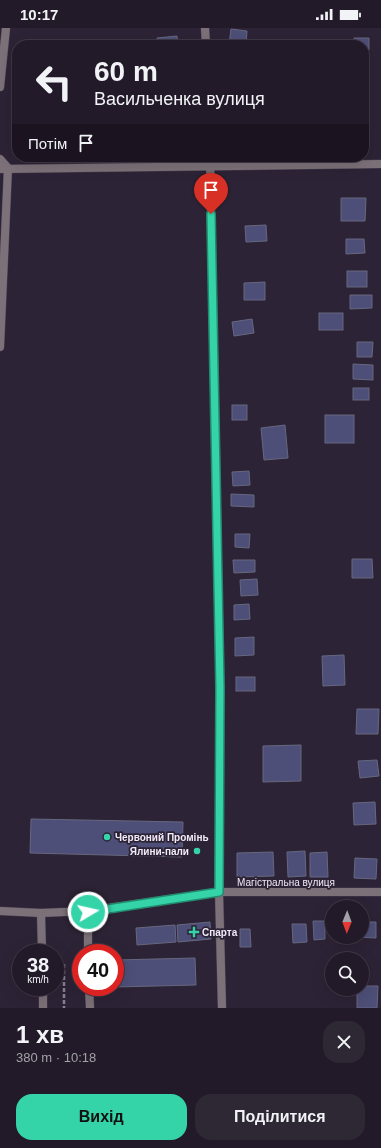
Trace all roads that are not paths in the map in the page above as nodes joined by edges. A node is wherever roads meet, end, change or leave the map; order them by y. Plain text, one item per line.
1 (6, 28) edge
2 (205, 28) edge
3 (206, 40) edge
4 (0, 87) edge
5 (0, 159) edge
6 (210, 162) edge
7 (381, 164) edge
8 (210, 167) junction
9 (4, 168) edge
10 (0, 346) edge
11 (219, 892) junction
12 (381, 892) edge
13 (0, 911) edge
14 (88, 912) junction
15 (41, 913) junction
16 (42, 944) edge
17 (88, 944) edge
18 (43, 996) edge
19 (89, 996) edge
20 (43, 1008) edge
21 (90, 1008) edge
22 (222, 1008) edge

1 - 4 street
2 - 3 street
5 - 9 street
6 - 8 street
7 - 8 street
8 - 9 street
8 - 11 street
9 - 10 street
11 - 12 street, Магістральна вулиця
11 - 14 street, Магістральна вулиця
11 - 22 street
13 - 15 street, Магістральна вулиця
14 - 15 street, Магістральна вулиця
14 - 17 street
15 - 16 street
18 - 20 street
19 - 21 street

